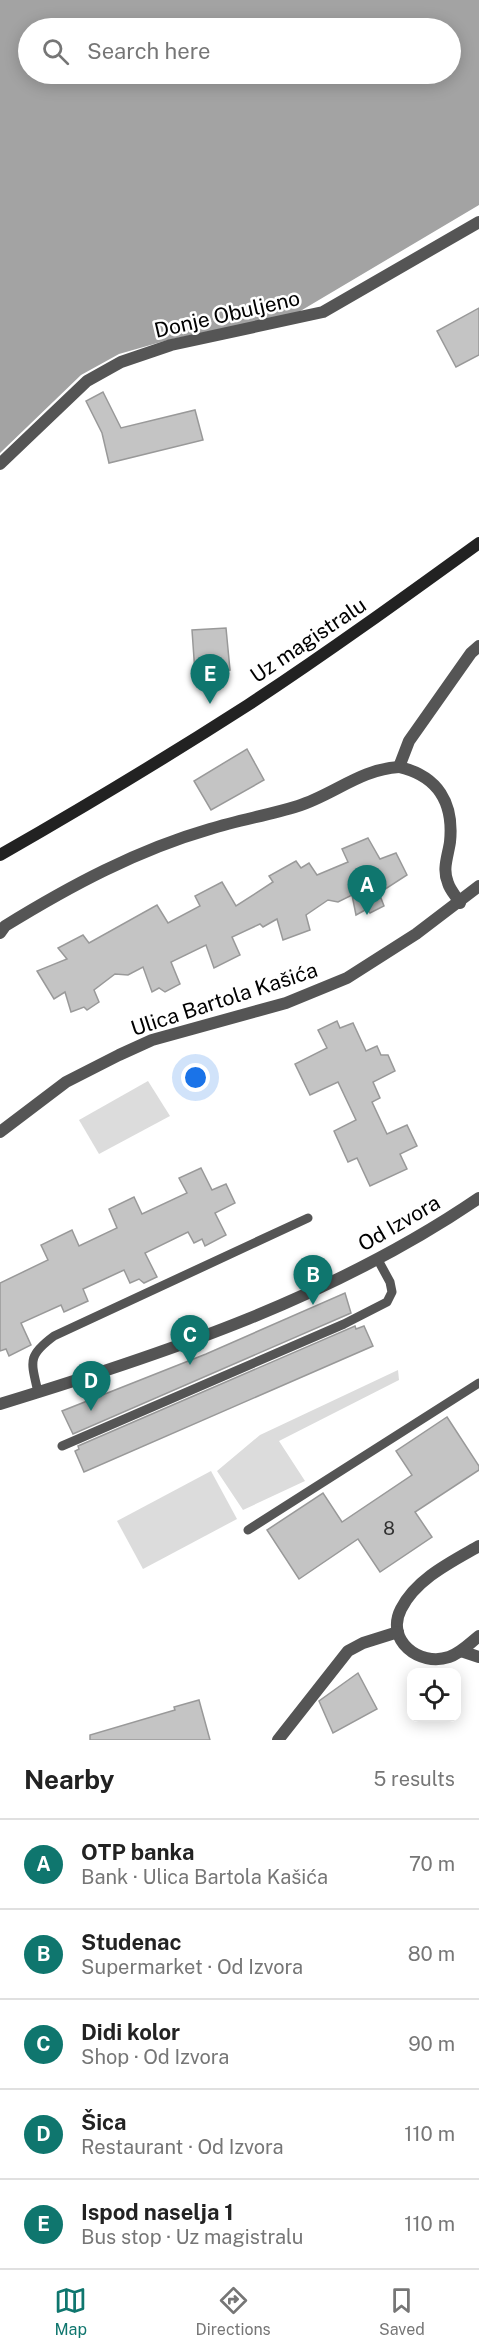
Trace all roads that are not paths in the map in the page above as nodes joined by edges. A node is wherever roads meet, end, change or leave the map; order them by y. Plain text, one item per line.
1 (479, 222) edge
2 (0, 464) edge
3 (479, 543) edge
4 (479, 646) edge
5 (399, 767) junction
6 (0, 855) edge
7 (479, 886) edge
8 (460, 903) junction
9 (0, 933) edge
10 (0, 1132) edge
11 (479, 1198) edge
12 (308, 1218) dead end
13 (378, 1260) junction
14 (479, 1383) edge
15 (38, 1392) junction
16 (0, 1404) edge
17 (62, 1446) dead end
18 (248, 1530) dead end
19 (479, 1546) edge
20 (398, 1632) junction
21 (479, 1636) edge
22 (461, 1651) junction
23 (479, 1657) edge
24 (278, 1740) edge

1 - 2 street, Donje Obuljeno
3 - 6 main road, Uz magistralu
4 - 5 street
5 - 8 street
5 - 9 street
7 - 8 street, Ulica Bartola Kašića
8 - 10 street, Ulica Bartola Kašića
11 - 13 street, Od Izvora
12 - 15 lane
13 - 15 street, Od Izvora
13 - 17 lane
14 - 18 lane
15 - 16 street, Od Izvora
19 - 20 street
20 - 22 street
20 - 24 street
21 - 22 street
22 - 23 street

